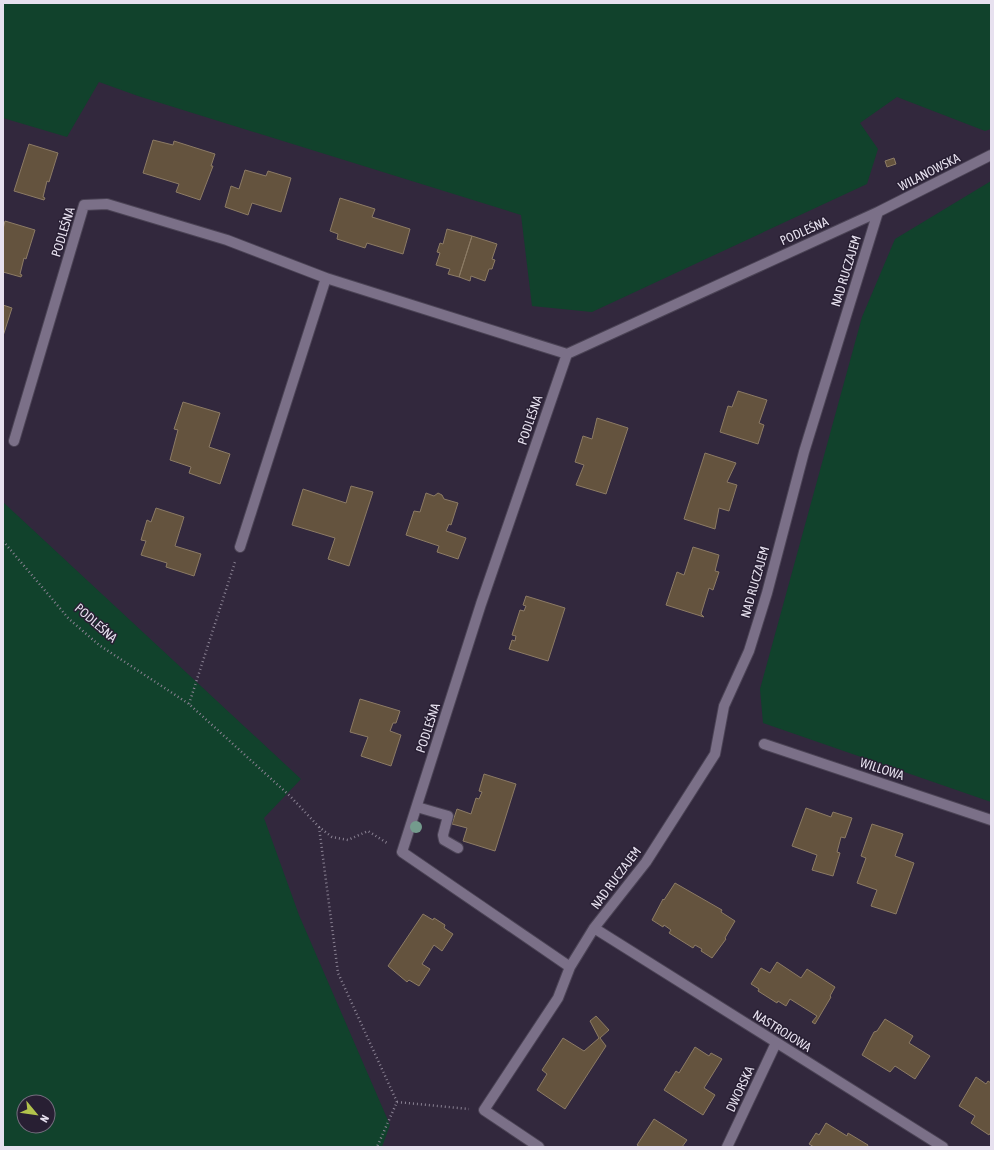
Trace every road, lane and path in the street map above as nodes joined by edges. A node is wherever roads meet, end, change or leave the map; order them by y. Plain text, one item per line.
1 (991, 155) edge
2 (878, 212) junction
3 (326, 278) junction
4 (567, 354) junction
5 (14, 441) dead end
6 (3, 541) edge
7 (240, 547) joint
8 (189, 704) junction
9 (764, 744) dead end
10 (417, 807) junction
11 (991, 820) edge
12 (319, 827) junction
13 (458, 848) dead end
14 (402, 852) junction
15 (594, 928) junction
16 (570, 967) junction
17 (776, 1043) junction
18 (397, 1102) junction
19 (484, 1110) junction
20 (377, 1147) edge
21 (539, 1147) edge
22 (728, 1147) edge
23 (943, 1147) edge

1 - 2 street, WILANOWSKA
2 - 4 street, PODLEŚNA
2 - 15 street, NAD RUCZAJEM
3 - 4 street, PODLEŚNA
3 - 5 street, PODLEŚNA
3 - 7 street
4 - 10 street, PODLEŚNA
6 - 8 path, PODLEŚNA
7 - 8 path
8 - 12 path, PODLEŚNA
9 - 11 street, WILLOWA
10 - 13 street
10 - 14 street, PODLEŚNA
12 - 14 path, PODLEŚNA
12 - 18 path
14 - 16 street
15 - 16 street, NAD RUCZAJEM
15 - 17 street, NASTROJOWA
16 - 19 street, NAD RUCZAJEM
17 - 22 street, DWORSKA
17 - 23 street, NASTROJOWA
18 - 19 path
18 - 20 path
19 - 21 street

